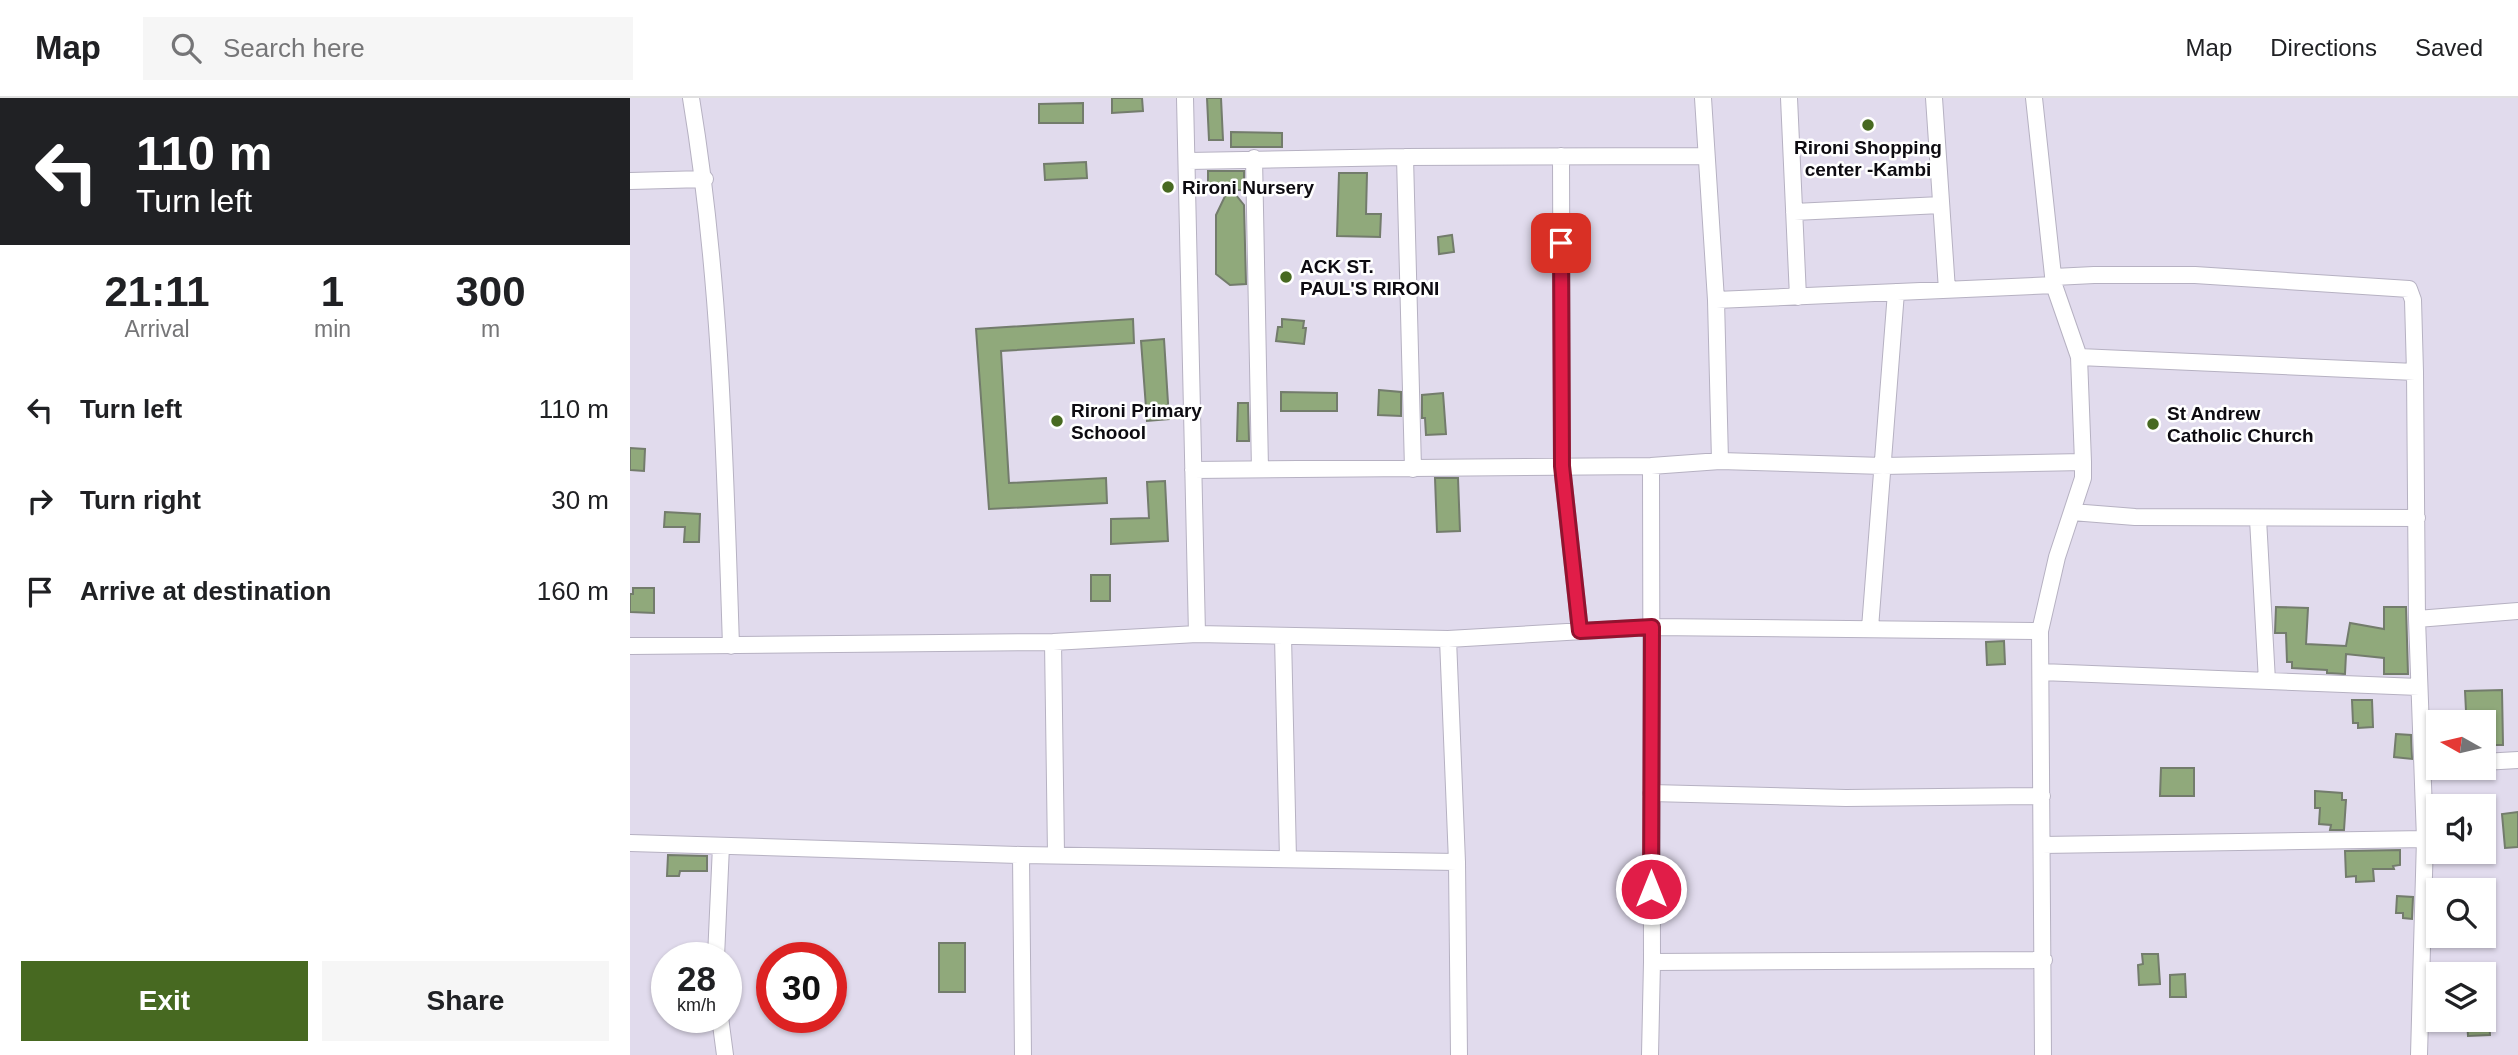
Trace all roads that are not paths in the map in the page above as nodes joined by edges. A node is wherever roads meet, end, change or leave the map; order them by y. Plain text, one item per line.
1 (691, 98) edge
2 (1185, 98) edge
3 (1703, 98) edge
4 (1789, 98) edge
5 (1934, 98) edge
6 (2035, 98) edge
7 (1561, 156) junction
8 (1706, 156) junction
9 (1405, 157) junction
10 (1254, 158) junction
11 (1188, 161) junction
12 (705, 179) junction
13 (630, 181) edge
14 (1941, 205) junction
15 (1794, 212) junction
16 (2054, 281) junction
17 (1947, 290) junction
18 (1896, 292) junction
19 (1798, 296) junction
20 (1716, 300) junction
21 (2079, 357) junction
22 (2415, 372) junction
23 (1720, 461) junction
24 (2083, 463) junction
25 (1562, 466) junction
26 (1651, 466) junction
27 (1883, 466) junction
28 (1260, 469) junction
29 (1413, 469) junction
30 (1193, 470) junction
31 (2072, 512) junction
32 (2417, 518) junction
33 (2258, 519) junction
34 (2518, 611) edge
35 (2417, 619) junction
36 (1652, 627) junction
37 (1870, 628) junction
38 (1580, 631) junction
39 (2040, 631) junction
40 (1197, 634) junction
41 (1283, 636) junction
42 (1448, 639) junction
43 (1053, 642) junction
44 (630, 646) edge
45 (731, 646) junction
46 (2040, 672) junction
47 (2267, 681) junction
48 (2419, 687) junction
49 (2426, 736) edge
50 (2518, 760) edge
51 (2496, 761) edge
52 (2429, 780) edge
53 (1651, 793) junction
54 (2042, 796) junction
55 (2425, 839) junction
56 (630, 843) edge
57 (2042, 845) junction
58 (721, 846) junction
59 (1056, 854) junction
60 (1021, 855) junction
61 (1288, 859) junction
62 (1457, 862) junction
63 (717, 942) edge
64 (2044, 960) junction
65 (1652, 961) junction
66 (722, 1033) edge
67 (725, 1055) edge
68 (1023, 1055) edge
69 (1459, 1055) edge
70 (1650, 1055) edge
71 (2043, 1055) edge
72 (2419, 1055) edge

1 - 12 street
2 - 11 street
3 - 8 street
4 - 15 street
5 - 14 street
6 - 16 street
7 - 8 street
7 - 9 street
7 - 25 street
8 - 20 street
9 - 10 street
9 - 29 street
10 - 11 street
10 - 28 street
11 - 30 street
12 - 13 street
12 - 45 street
14 - 15 street
14 - 17 street
15 - 19 street
16 - 17 street
16 - 21 street
16 - 22 street
17 - 18 street
18 - 19 street
18 - 27 street
19 - 20 street
20 - 23 street
21 - 22 street
21 - 24 street
22 - 32 street
23 - 26 street
23 - 27 street
24 - 27 street
24 - 31 street
25 - 26 street
25 - 29 street
25 - 38 street
26 - 36 street
27 - 37 street
28 - 29 street
28 - 30 street
30 - 40 street
31 - 33 street
31 - 39 street
32 - 33 street
32 - 35 street
33 - 47 street
34 - 35 street
35 - 48 street
36 - 37 street
36 - 38 street
36 - 53 street
37 - 39 street
38 - 42 street
39 - 46 street
40 - 41 street
40 - 43 street
41 - 42 street
41 - 61 street
42 - 62 street
43 - 45 street
43 - 59 street
44 - 45 street
46 - 47 street
46 - 54 street
47 - 48 street
48 - 49 street
50 - 51 street
52 - 55 street
53 - 54 street
53 - 65 street
54 - 57 street
55 - 57 street
55 - 72 street
56 - 58 street
57 - 64 street
58 - 60 street
58 - 63 street
59 - 60 street
59 - 61 street
60 - 68 street
61 - 62 street
62 - 69 street
64 - 65 street
64 - 71 street
65 - 70 street
66 - 67 street

